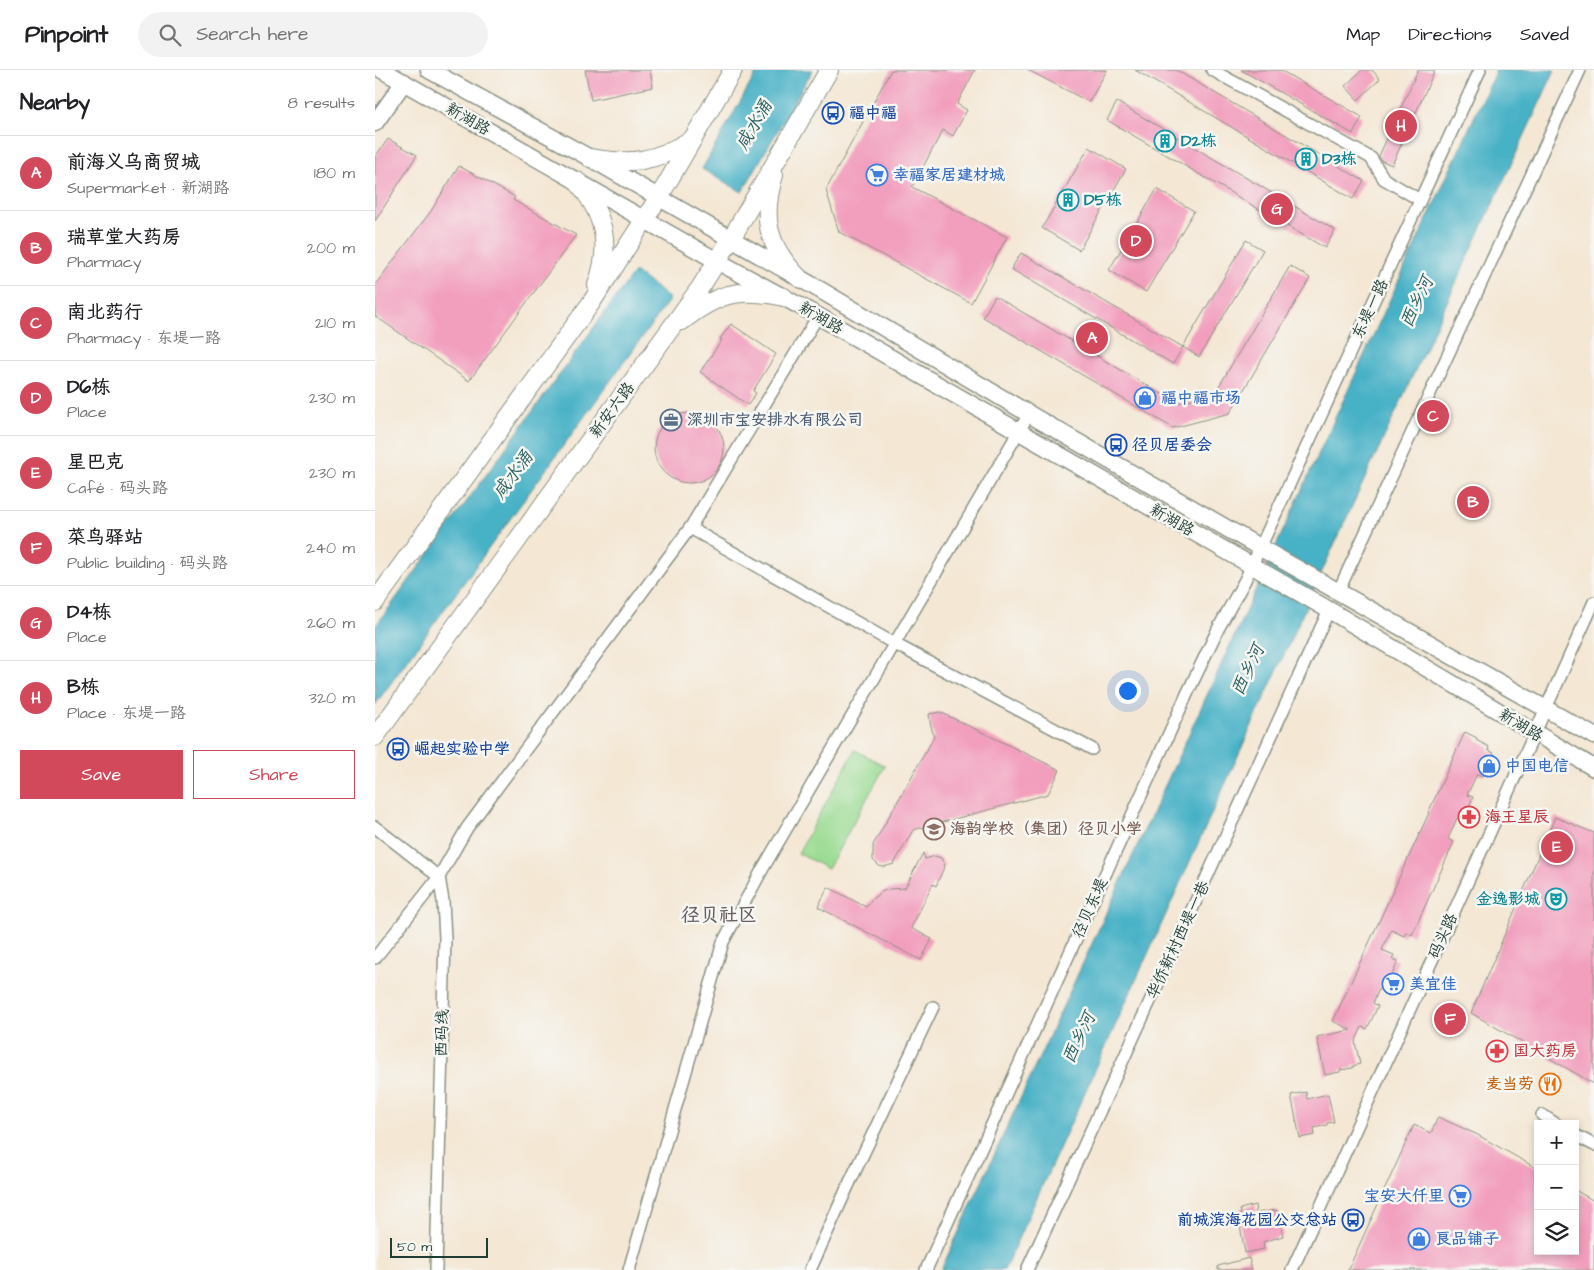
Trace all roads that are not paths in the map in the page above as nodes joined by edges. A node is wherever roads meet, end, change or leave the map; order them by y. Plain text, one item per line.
1 (382, 70) edge
2 (429, 70) edge
3 (733, 70) edge
4 (829, 70) edge
5 (1212, 70) edge
6 (1480, 70) edge
7 (1581, 70) edge
8 (404, 82) junction
9 (375, 123) edge
10 (693, 138) junction
11 (780, 152) junction
12 (590, 158) junction
13 (577, 181) junction
14 (659, 197) junction
15 (1421, 200) junction
16 (644, 220) junction
17 (731, 238) junction
18 (717, 261) junction
19 (799, 278) junction
20 (784, 297) junction
21 (591, 303) junction
22 (818, 316) junction
23 (670, 330) junction
24 (1029, 414) junction
25 (1019, 431) junction
26 (690, 528) junction
27 (1263, 550) junction
28 (1255, 568) junction
29 (1333, 589) junction
30 (375, 602) edge
31 (1594, 602) edge
32 (1325, 607) junction
33 (893, 643) junction
34 (1545, 708) junction
35 (1534, 733) junction
36 (1594, 736) edge
37 (375, 737) edge
38 (1092, 750) dead end
39 (1594, 768) edge
40 (375, 827) edge
41 (439, 877) junction
42 (375, 958) edge
43 (933, 1007) dead end
44 (1542, 1115) dead end
45 (1550, 1120) edge
46 (1579, 1137) edge
47 (1594, 1145) edge
48 (436, 1270) edge
49 (629, 1270) edge
50 (810, 1270) edge
51 (926, 1270) edge
52 (1027, 1270) edge
53 (1292, 1270) edge

1 - 8 main road, 新湖路
2 - 12 main road, 新湖路
3 - 10 main road
4 - 11 main road, 新安六路
5 - 15 street
6 - 15 street, 东堤一路
7 - 29 street
8 - 9 main road
8 - 13 main road, 新湖路
10 - 12 main road
10 - 14 main road
11 - 17 main road, 新安六路
11 - 19 main road
12 - 14 main road, 新湖路
13 - 16 main road, 新湖路
13 - 21 main road
14 - 16 main road
14 - 17 main road, 新湖路
15 - 27 street, 东堤一路
16 - 18 main road, 新湖路
16 - 21 main road
17 - 18 main road, 新安六路
17 - 19 main road, 新湖路
18 - 20 main road, 新湖路
18 - 23 main road, 新安六路
19 - 24 main road, 新湖路
20 - 22 main road, 新湖路
20 - 23 main road
21 - 30 main road
22 - 25 main road, 新湖路
22 - 26 street
23 - 37 main road, 新安六路
24 - 25 street
24 - 27 main road, 新湖路
25 - 28 main road, 新湖路
25 - 33 street
26 - 33 street
26 - 41 street
27 - 28 street, 径贝东堤
27 - 29 main road, 新湖路
28 - 32 main road, 新湖路
28 - 51 street, 径贝东堤
29 - 34 main road, 新湖路
31 - 34 street, 码头路
32 - 35 main road, 新湖路
32 - 52 street, 华侨新村西堤一巷
33 - 38 street
33 - 49 street
34 - 35 street, 码头路
34 - 36 main road, 新湖路
35 - 39 main road, 新湖路
35 - 53 street, 码头路
40 - 41 street
41 - 42 street
41 - 48 street, 西码线
43 - 50 street
44 - 45 street
46 - 47 street

